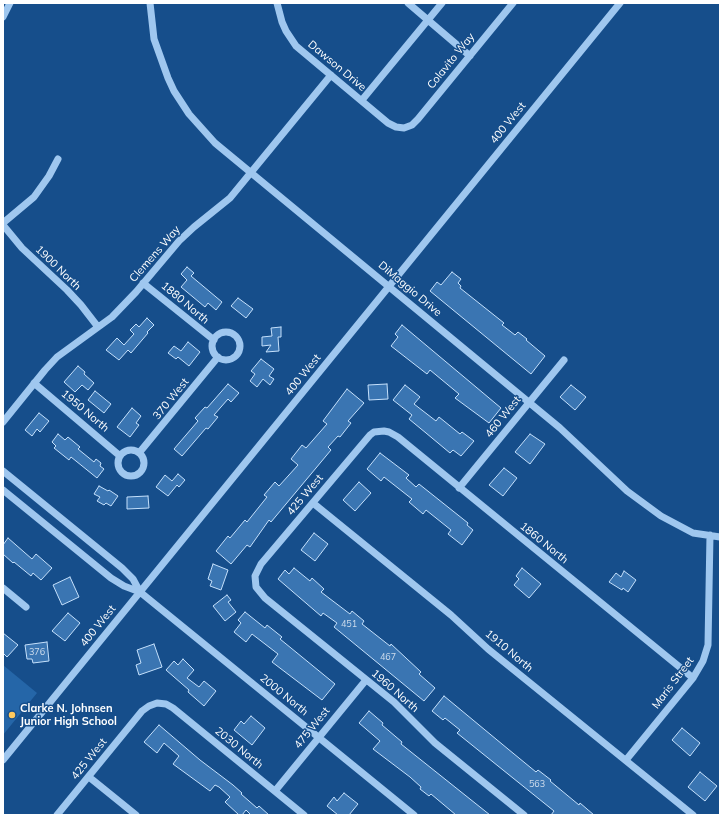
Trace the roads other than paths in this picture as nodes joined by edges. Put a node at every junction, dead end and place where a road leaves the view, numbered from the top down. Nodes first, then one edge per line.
1 (10, 3) edge
2 (150, 3) edge
3 (277, 3) edge
4 (408, 3) edge
5 (442, 3) edge
6 (513, 3) edge
7 (620, 3) edge
8 (3, 17) edge
9 (428, 20) junction
10 (470, 56) junction
11 (331, 76) junction
12 (362, 100) junction
13 (404, 128) joint
14 (58, 159) dead end
15 (251, 173) junction
16 (3, 224) edge
17 (144, 283) junction
18 (389, 286) junction
19 (98, 327) junction
20 (214, 340) junction
21 (218, 357) junction
22 (564, 360) dead end
23 (34, 383) junction
24 (529, 403) junction
25 (3, 422) edge
26 (380, 431) joint
27 (139, 453) junction
28 (120, 456) junction
29 (3, 471) edge
30 (459, 488) junction
31 (3, 490) edge
32 (313, 502) junction
33 (710, 536) junction
34 (720, 537) edge
35 (255, 580) joint
36 (3, 588) edge
37 (140, 592) junction
38 (26, 607) dead end
39 (693, 678) junction
40 (366, 680) junction
41 (157, 703) joint
42 (319, 737) junction
43 (3, 760) edge
44 (626, 760) junction
45 (89, 777) junction
46 (274, 791) junction
47 (58, 815) edge
48 (136, 815) edge
49 (304, 815) edge
50 (414, 815) edge
51 (524, 815) edge
52 (693, 815) edge

1 - 8 street
2 - 15 street, DiMaggio Drive
3 - 11 street, Dawson Drive
4 - 9 street
5 - 9 street
6 - 10 street, Colavito Way
7 - 18 street, 400 West
9 - 10 street
9 - 12 street
10 - 13 street, Colavito Way
11 - 12 street, Dawson Drive
11 - 15 street, Clemens Way
12 - 13 street, Dawson Drive
14 - 16 street
15 - 17 street, Clemens Way
15 - 18 street, DiMaggio Drive
16 - 19 street, 1900 North
17 - 19 street, Clemens Way
17 - 20 street, 1880 North
18 - 24 street, DiMaggio Drive
18 - 37 street, 400 West
19 - 23 street, Clemens Way
20 - 21 street
20 - 21 street
21 - 27 street, 370 West
22 - 24 street, 460 West
23 - 25 street, Clemens Way
23 - 28 street, 1950 North
24 - 30 street, 460 West
24 - 33 street, DiMaggio Drive
26 - 30 street, 1860 North
26 - 32 street, 425 West
27 - 28 street
27 - 28 street
29 - 37 street, 2000 North
30 - 39 street, 1860 North
31 - 37 street, 2000 North
32 - 35 street, 425 West
32 - 44 street, 1910 North
33 - 34 street, DiMaggio Drive
33 - 39 street, Maris Street
35 - 40 street, 1960 North
36 - 38 street
37 - 42 street, 2000 North
37 - 43 street, 400 West
39 - 44 street, Maris Street
40 - 42 street, 475 West
40 - 51 street, 1960 North
41 - 45 street, 425 West
41 - 46 street, 2030 North
42 - 46 street, 475 West
42 - 50 street, 2000 North
44 - 52 street, 1910 North
45 - 47 street, 425 West
45 - 48 street
46 - 49 street, 2030 North

